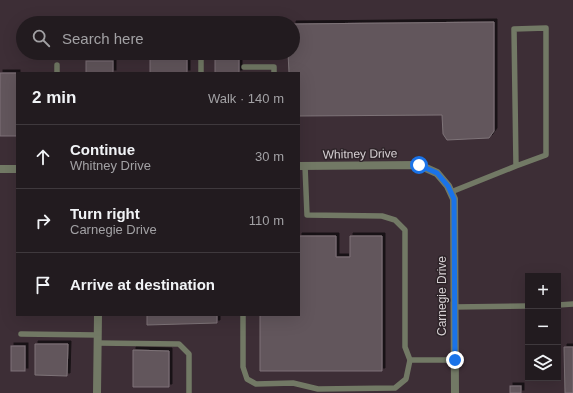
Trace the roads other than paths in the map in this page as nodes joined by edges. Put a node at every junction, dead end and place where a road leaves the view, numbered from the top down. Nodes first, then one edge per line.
1 (201, 60) edge
2 (57, 64) dead end
3 (244, 67) dead end
4 (57, 72) edge
5 (201, 72) edge
6 (274, 72) edge
7 (302, 166) edge
8 (516, 166) junction
9 (0, 169) edge
10 (16, 169) edge
11 (452, 196) junction
12 (561, 304) edge
13 (573, 304) edge
14 (525, 306) edge
15 (454, 308) junction
16 (98, 316) edge
17 (243, 316) edge
18 (21, 334) dead end
19 (97, 339) junction
20 (410, 360) junction
21 (455, 360) junction
22 (97, 393) edge
23 (188, 393) edge
24 (455, 393) edge

1 - 5 lane
2 - 4 lane
3 - 6 lane
7 - 11 street, Whitney Drive
7 - 20 lane
8 - 8 lane
8 - 11 lane
9 - 10 street
11 - 15 street, Carnegie Drive
12 - 13 lane
14 - 15 lane
15 - 21 street, Carnegie Drive
16 - 19 street
17 - 20 lane
18 - 19 lane
19 - 22 street
19 - 23 lane
20 - 21 lane
21 - 24 street, Carnegie Drive

